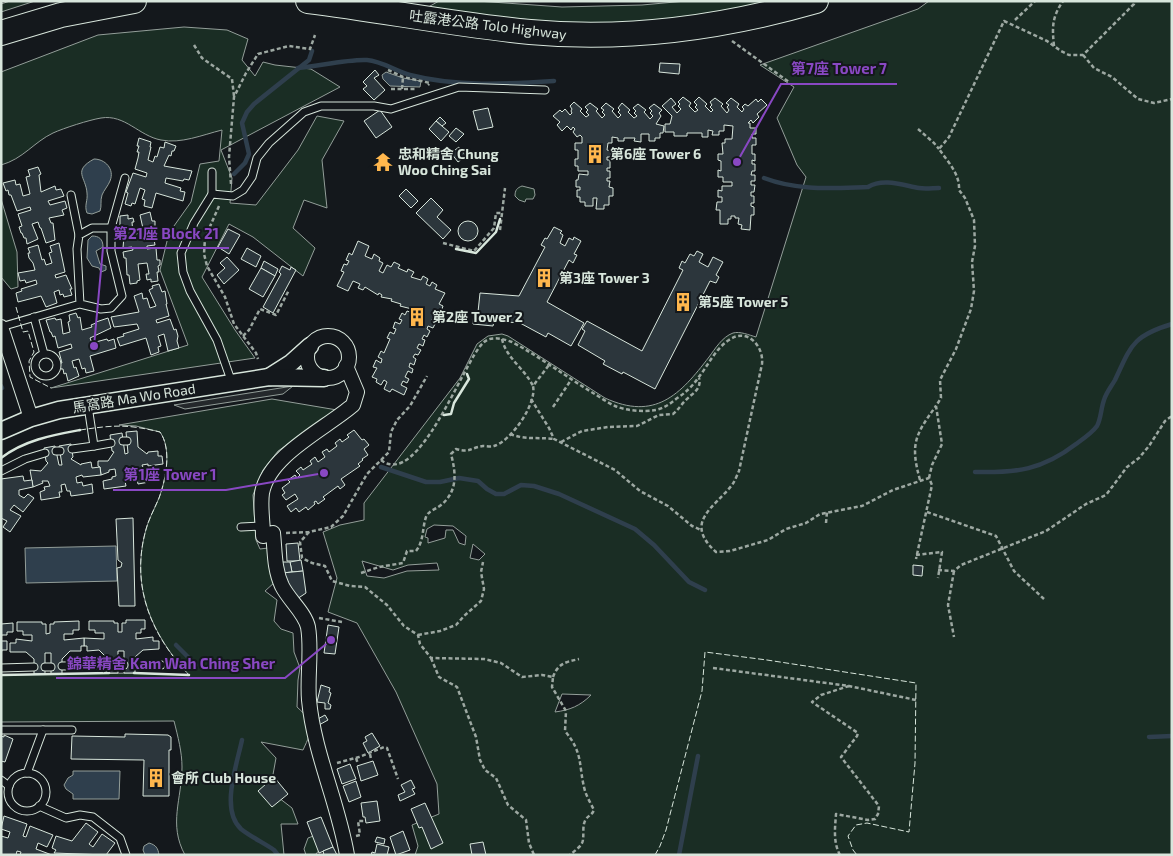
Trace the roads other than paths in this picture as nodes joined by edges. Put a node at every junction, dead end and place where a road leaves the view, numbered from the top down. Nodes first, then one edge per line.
1 (134, 1) edge
2 (308, 1) edge
3 (816, 1) edge
4 (1, 33) edge
5 (545, 90) dead end
6 (212, 172) dead end
7 (125, 178) dead end
8 (212, 194) junction
9 (71, 195) dead end
10 (111, 228) junction
11 (79, 235) junction
12 (80, 304) junction
13 (34, 317) junction
14 (1, 327) edge
15 (310, 346) junction
16 (44, 354) dead end
17 (346, 366) junction
18 (269, 378) junction
19 (324, 378) junction
20 (232, 383) junction
21 (88, 406) junction
22 (30, 418) junction
23 (1, 431) edge
24 (111, 443) dead end
25 (94, 446) junction
26 (72, 449) dead end
27 (45, 453) dead end
28 (1, 471) edge
29 (241, 527) dead end
30 (268, 530) junction
31 (135, 665) dead end
32 (161, 665) dead end
33 (62, 666) dead end
34 (107, 666) dead end
35 (34, 667) dead end
36 (1, 668) edge
37 (1, 730) edge
38 (43, 730) junction
39 (72, 730) dead end
40 (27, 773) junction
41 (1, 780) edge
42 (9, 786) junction
43 (39, 806) junction
44 (126, 855) edge
45 (347, 855) edge

1 - 4 highway
2 - 3 highway, 吐露港公路 Tolo Highway
5 - 8 lane
6 - 8 lane
7 - 10 lane
8 - 20 lane
9 - 11 lane
10 - 11 lane
10 - 12 lane
11 - 12 lane
12 - 13 lane
13 - 14 lane
13 - 16 lane
14 - 22 street
15 - 17 street, 馬窩路 Ma Wo Road
15 - 18 street, 馬窩路 Ma Wo Road
15 - 19 street
17 - 19 street, 馬窩路 Ma Wo Road
17 - 30 street, 馬窩路 Ma Wo Road
18 - 19 street, 馬窩路 Ma Wo Road
18 - 20 street, 馬窩路 Ma Wo Road
20 - 21 street, 馬窩路 Ma Wo Road
21 - 22 street, 馬窩路 Ma Wo Road
21 - 25 lane
22 - 23 street, 馬窩路 Ma Wo Road
24 - 25 lane
25 - 26 lane
27 - 28 lane
29 - 30 lane
30 - 45 street, 馬窩路 Ma Wo Road
31 - 32 lane
33 - 34 lane
35 - 36 lane
37 - 38 lane
38 - 39 lane
38 - 40 lane
40 - 42 lane
40 - 43 lane
41 - 42 lane
42 - 43 lane
43 - 44 lane

